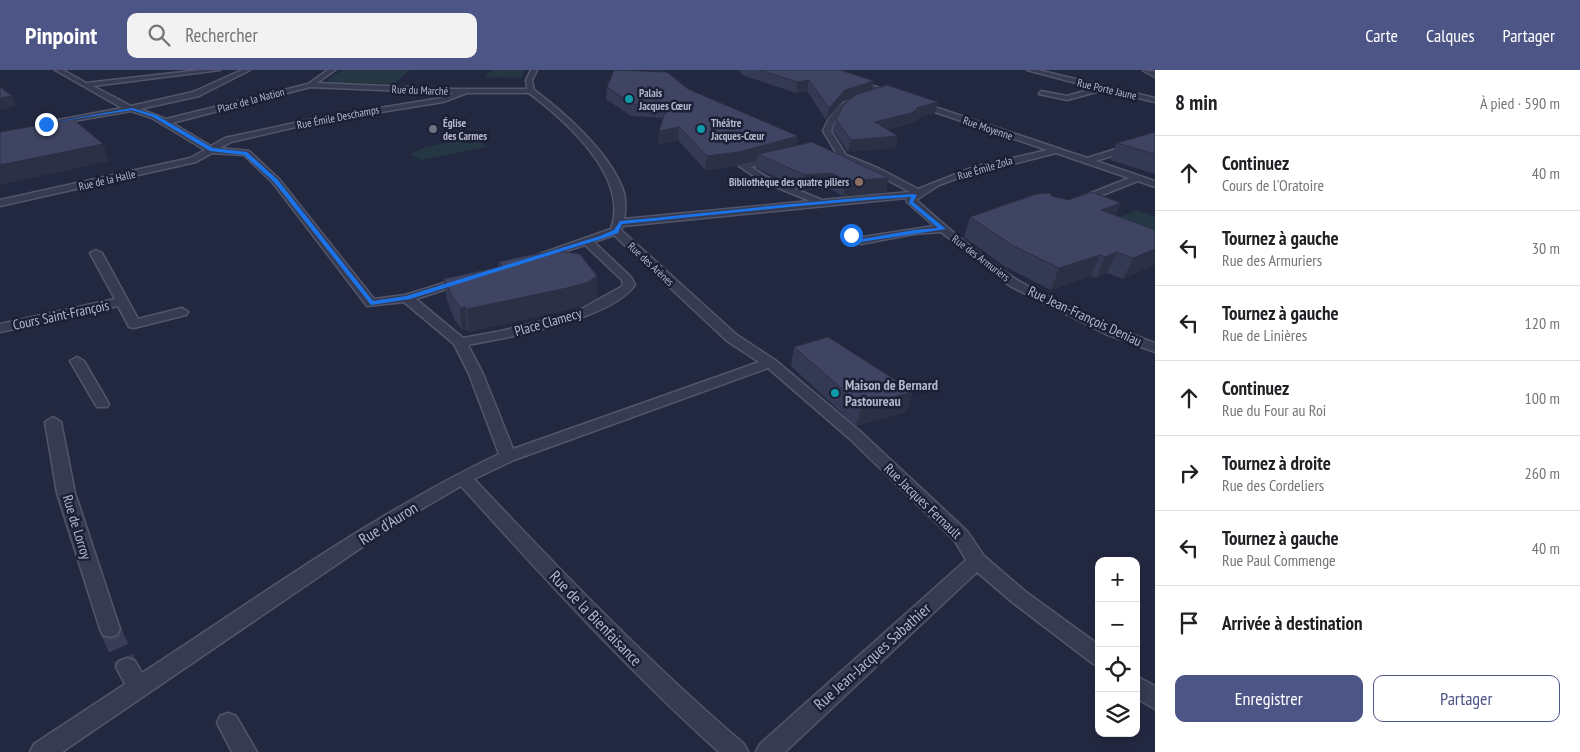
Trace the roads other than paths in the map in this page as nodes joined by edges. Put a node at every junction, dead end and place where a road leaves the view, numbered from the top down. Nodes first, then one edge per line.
1 (58, 70) edge
2 (217, 70) edge
3 (247, 70) edge
4 (534, 70) edge
5 (821, 70) edge
6 (1030, 70) edge
7 (1146, 70) edge
8 (206, 71) junction
9 (326, 71) edge
10 (1155, 75) edge
11 (313, 83) junction
12 (85, 85) junction
13 (1102, 88) junction
14 (206, 89) junction
15 (466, 91) junction
16 (531, 91) junction
17 (887, 92) junction
18 (1040, 93) dead end
19 (903, 98) edge
20 (1155, 100) edge
21 (912, 101) edge
22 (132, 109) junction
23 (165, 122) junction
24 (46, 125) edge
25 (1155, 139) edge
26 (212, 150) junction
27 (1054, 151) junction
28 (788, 156) edge
29 (1087, 161) junction
30 (1138, 178) junction
31 (1155, 184) edge
32 (916, 194) junction
33 (818, 202) junction
34 (0, 203) edge
35 (1066, 206) edge
36 (618, 227) junction
37 (943, 229) junction
38 (851, 235) dead end
39 (587, 241) junction
40 (96, 253) dead end
41 (521, 262) edge
42 (474, 277) edge
43 (1014, 283) joint
44 (407, 298) junction
45 (122, 301) junction
46 (182, 312) dead end
47 (0, 328) edge
48 (460, 342) junction
49 (1155, 348) edge
50 (78, 361) dead end
51 (770, 363) junction
52 (102, 404) dead end
53 (53, 422) dead end
54 (508, 456) junction
55 (464, 478) junction
56 (977, 561) junction
57 (110, 629) tunnel mouth
58 (1095, 654) edge
59 (126, 667) tunnel mouth
60 (138, 687) junction
61 (1140, 689) edge
62 (1155, 699) edge
63 (228, 723) dead end
64 (42, 752) edge
65 (245, 752) edge
66 (736, 752) edge
67 (768, 752) edge

1 - 12 street
2 - 8 street
3 - 14 street, Place de la Nation
4 - 16 street
5 - 17 street
6 - 13 street, Rue Porte Jaune
7 - 10 street
8 - 12 street
8 - 14 street, Place de la Nation
9 - 11 street, Place de la Nation
11 - 15 street, Rue du Marché
11 - 23 street, Place de la Nation
12 - 22 street
13 - 18 street
13 - 20 street, Rue Porte Jaune
14 - 22 street, Place de la Nation
15 - 16 street, Rue du Marché
15 - 26 street, Rue Émile Deschamps
16 - 36 street
17 - 19 street
17 - 32 street
21 - 27 street, Rue Moyenne
22 - 23 street
22 - 24 street, Place de la Nation
23 - 26 street
25 - 29 street
26 - 34 street, Rue de la Halle
26 - 44 street
27 - 29 street, Rue Moyenne
27 - 32 street, Rue Émile Zola
28 - 33 street
29 - 30 street, Rue Moyenne
30 - 31 street, Rue Moyenne
30 - 35 street
32 - 33 street, Rue Émile Zola
32 - 37 street, Rue des Armuriers
33 - 36 street, Rue Émile Zola
36 - 39 street, Rue Émile Zola
36 - 51 street, Rue des Arènes
37 - 38 street
37 - 43 street, Rue des Armuriers
39 - 41 street, Rue Émile Zola
39 - 48 street, Place Clamecy
40 - 45 street, Cours Saint-François
42 - 44 street
43 - 49 street, Rue Jean-François Deniau
44 - 48 street
45 - 46 street, Cours Saint-François
45 - 47 street, Cours Saint-François
48 - 54 street
50 - 52 street
51 - 54 street, Rue d'Auron
51 - 56 street, Rue Jacques Fernault
53 - 57 street, Rue de Lorroy
54 - 55 street, Rue d'Auron
55 - 60 street, Rue d'Auron
55 - 66 street, Rue de la Bienfaisance
56 - 58 street, Rue Jacques Fernault
56 - 67 street, Rue Jean-Jacques Sabathier
59 - 60 street
60 - 64 street, Rue d'Auron
61 - 62 street
63 - 65 street

